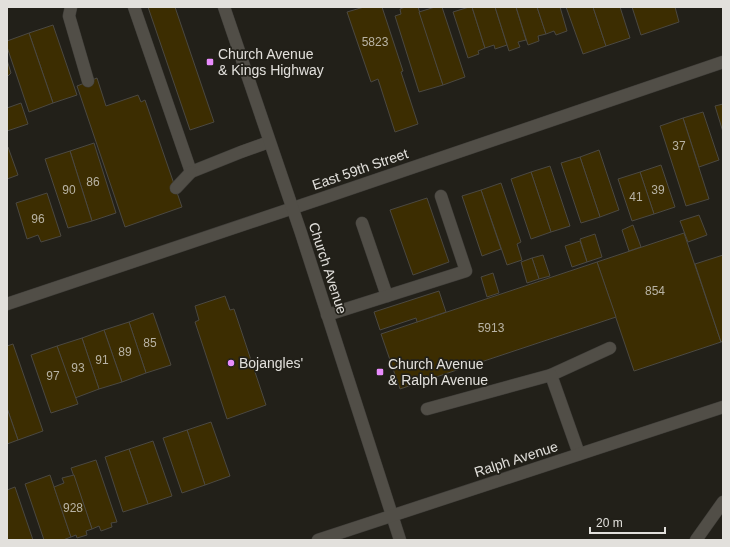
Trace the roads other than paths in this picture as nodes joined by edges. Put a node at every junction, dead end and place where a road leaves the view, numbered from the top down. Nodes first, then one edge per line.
1 (71, 7) edge
2 (134, 7) edge
3 (224, 7) edge
4 (723, 62) edge
5 (88, 81) dead end
6 (269, 142) junction
7 (191, 172) junction
8 (176, 188) dead end
9 (441, 196) dead end
10 (292, 208) junction
11 (362, 223) dead end
12 (387, 296) junction
13 (7, 304) edge
14 (327, 315) junction
15 (610, 348) dead end
16 (551, 375) junction
17 (723, 407) edge
18 (427, 409) dead end
19 (579, 454) junction
20 (723, 502) edge
21 (392, 516) junction
22 (318, 540) edge
23 (400, 540) edge
24 (696, 540) edge

1 - 5 main road
2 - 7 main road
3 - 6 main road, Church Avenue
4 - 10 main road, East 59th Street
6 - 7 main road
6 - 10 main road, Church Avenue
7 - 8 main road
9 - 12 main road
10 - 13 main road, East 59th Street
10 - 14 main road, Church Avenue
11 - 12 main road
12 - 14 main road
14 - 21 main road, Church Avenue
15 - 16 main road
16 - 18 main road
16 - 19 main road
17 - 19 main road, Ralph Avenue
19 - 21 main road, Ralph Avenue
20 - 24 main road
21 - 22 main road, Ralph Avenue
21 - 23 main road, Church Avenue

